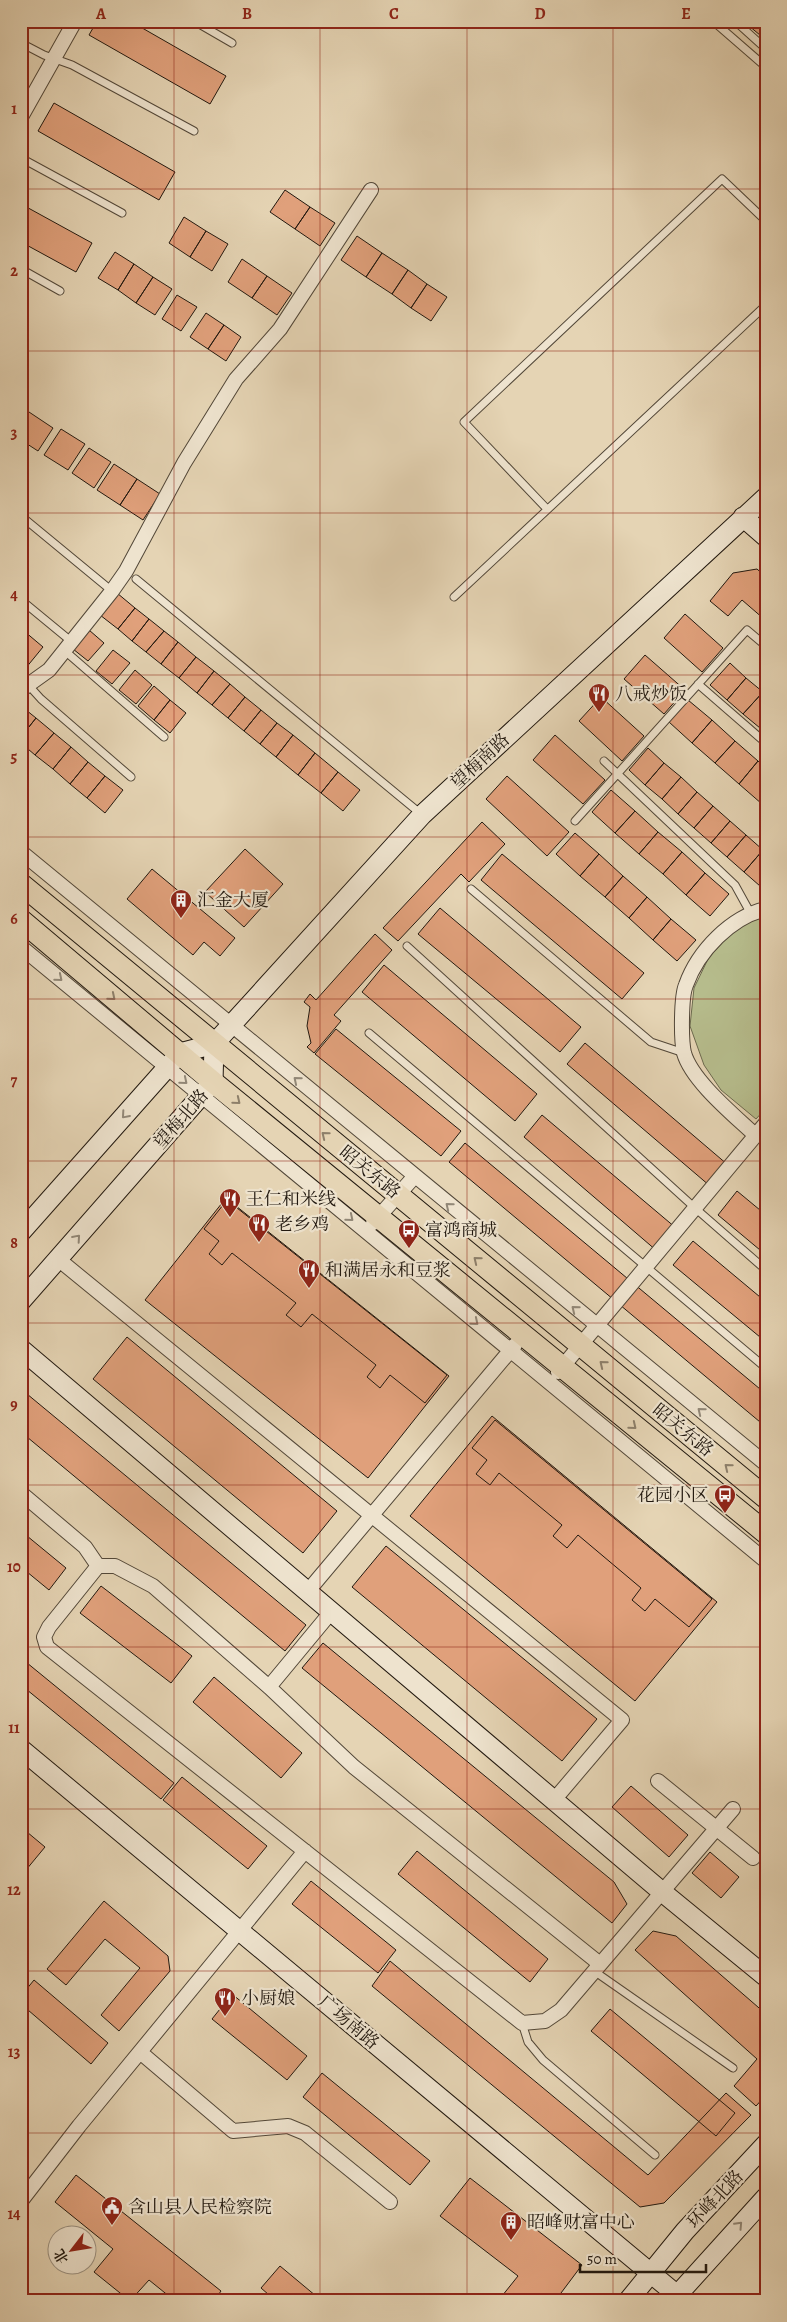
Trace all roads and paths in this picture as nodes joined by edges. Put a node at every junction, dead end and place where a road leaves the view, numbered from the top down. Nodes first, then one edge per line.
1 (75, 21) edge
2 (194, 21) edge
3 (713, 21) edge
4 (735, 21) edge
5 (21, 43) edge
6 (232, 43) dead end
7 (766, 49) edge
8 (54, 58) junction
9 (766, 68) edge
10 (21, 117) edge
11 (194, 131) dead end
12 (21, 158) edge
13 (371, 190) dead end
14 (122, 213) dead end
15 (766, 222) edge
16 (21, 269) edge
17 (60, 291) dead end
18 (766, 305) edge
19 (766, 497) edge
20 (548, 509) junction
21 (21, 516) edge
22 (743, 516) junction
23 (766, 537) edge
24 (131, 575) junction
25 (112, 591) junction
26 (454, 596) dead end
27 (21, 600) edge
28 (68, 646) junction
29 (766, 646) edge
30 (24, 684) edge
31 (698, 684) junction
32 (164, 737) dead end
33 (766, 743) edge
34 (604, 761) dead end
35 (131, 777) dead end
36 (422, 815) junction
37 (575, 821) dead end
38 (21, 852) edge
39 (21, 884) edge
40 (471, 889) dead end
41 (766, 909) edge
42 (751, 914) junction
43 (21, 920) edge
44 (407, 946) dead end
45 (21, 947) edge
46 (231, 1026) junction
47 (369, 1033) dead end
48 (214, 1044) junction
49 (684, 1053) junction
50 (173, 1060) junction
51 (208, 1089) junction
52 (766, 1123) edge
53 (755, 1136) junction
54 (414, 1177) junction
55 (398, 1195) junction
56 (695, 1208) junction
57 (372, 1224) junction
58 (21, 1232) edge
59 (58, 1260) junction
60 (646, 1267) junction
61 (766, 1270) edge
62 (21, 1301) edge
63 (597, 1326) junction
64 (517, 1343) junction
65 (581, 1345) junction
66 (21, 1349) edge
67 (766, 1368) edge
68 (556, 1375) junction
69 (766, 1464) edge
70 (21, 1493) edge
71 (766, 1498) edge
72 (371, 1516) junction
73 (766, 1533) edge
74 (766, 1542) edge
75 (761, 1557) edge
76 (98, 1566) junction
77 (308, 1591) junction
78 (332, 1611) junction
79 (270, 1687) junction
80 (21, 1749) edge
81 (658, 1781) dead end
82 (554, 1800) junction
83 (732, 1810) dead end
84 (716, 1828) junction
85 (305, 1851) junction
86 (753, 1858) dead end
87 (661, 1891) junction
88 (240, 1931) junction
89 (597, 1967) junction
90 (766, 1977) edge
91 (522, 2023) junction
92 (140, 2052) junction
93 (733, 2068) dead end
94 (766, 2144) edge
95 (655, 2155) dead end
96 (766, 2197) edge
97 (21, 2201) edge
98 (390, 2202) dead end
99 (650, 2273) junction
100 (674, 2298) edge
101 (628, 2301) edge

1 - 8 street
2 - 6 lane
3 - 9 lane
4 - 7 lane
5 - 8 lane
8 - 10 street
8 - 11 lane
12 - 14 lane
13 - 24 street
15 - 20 lane
16 - 17 lane
18 - 20 lane
19 - 22 street, 望梅南路
20 - 26 lane
21 - 25 lane
22 - 23 street
22 - 36 street, 望梅南路
24 - 25 street
24 - 36 lane
25 - 28 street
27 - 28 lane
28 - 30 street
28 - 32 lane
29 - 31 lane
30 - 35 lane
31 - 33 lane
31 - 37 lane
34 - 42 lane
36 - 46 street, 望梅南路
38 - 46 street
39 - 48 main road, 昭关东路
40 - 49 lane
41 - 42 street
42 - 49 street
43 -> 50 main road, 昭关东路
44 - 56 lane
45 -> 50 street
46 - 48 street, 望梅南路
54 -> 46 street
47 - 60 lane
48 - 50 street
48 - 51 street, 望梅北路
55 -> 48 main road, 昭关东路
49 - 53 street
50 -> 51 main road, 昭关东路
50 -> 58 street
51 -> 57 main road, 昭关东路
59 -> 51 street, 望梅北路
52 - 53 street
53 - 56 street
54 - 55 street
63 -> 54 street
55 - 57 street
65 -> 55 main road, 昭关东路
56 - 60 street
56 - 61 lane
57 -> 64 main road, 昭关东路
59 - 62 street, 望梅北路
59 - 72 street
60 - 63 street
60 - 67 lane
63 - 65 street
69 -> 63 street
64 - 68 main road, 昭关东路
64 - 72 street
65 - 68 street
71 -> 65 main road, 昭关东路
66 - 77 street
68 -> 73 main road, 昭关东路
68 - 75 street
70 - 76 street
72 - 77 street
72 - 82 street
74 - 75 street
76 - 79 street
76 - 85 street
77 - 78 street
78 - 79 street
78 - 82 street
79 - 89 street
80 - 88 street, 广场南路
81 - 84 street
82 - 87 street
83 - 84 street
84 - 86 street
84 - 87 street
85 - 88 street
85 - 91 street
87 - 89 street
87 - 90 street
88 - 92 street
88 - 99 street, 广场南路
89 - 91 street
89 - 93 lane
91 - 95 lane
92 - 97 street
92 - 98 street
94 - 99 street, 环峰北路
100 -> 96 street, 环峰北路
99 - 100 street, 广场南路
99 - 101 street, 环峰北路

